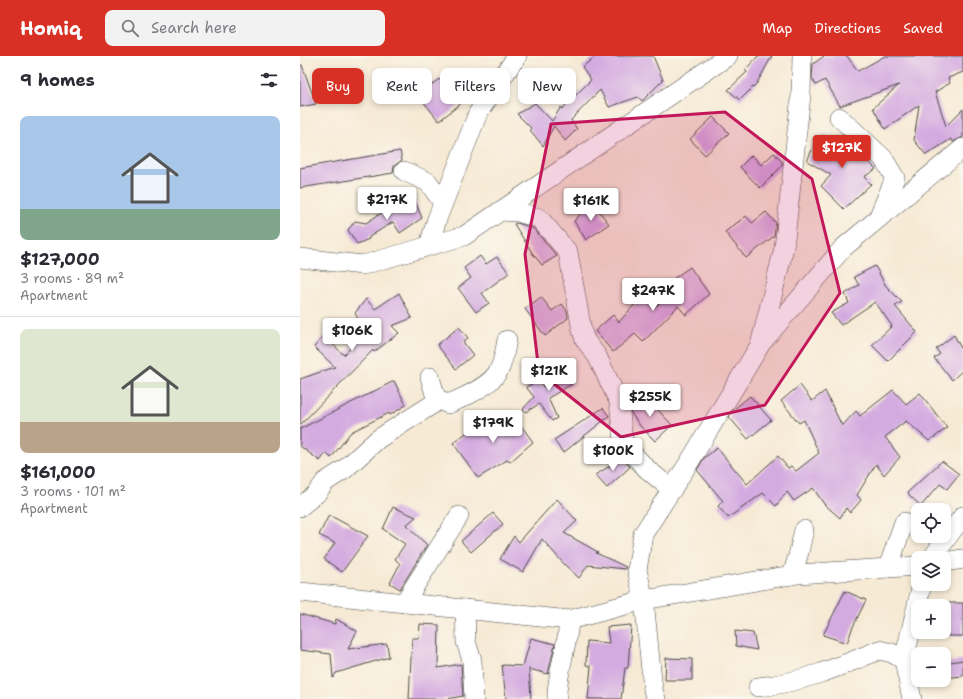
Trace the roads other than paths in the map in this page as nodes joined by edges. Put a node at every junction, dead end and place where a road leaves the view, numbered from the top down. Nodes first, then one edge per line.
1 (517, 56) edge
2 (728, 56) edge
3 (802, 56) edge
4 (839, 117) dead end
5 (963, 148) edge
6 (404, 171) dead end
7 (443, 203) junction
8 (500, 211) junction
9 (876, 221) junction
10 (429, 245) junction
11 (300, 258) edge
12 (507, 340) dead end
13 (760, 345) junction
14 (430, 377) dead end
15 (436, 398) junction
16 (672, 490) junction
17 (300, 507) edge
18 (459, 516) dead end
19 (963, 516) edge
20 (904, 522) dead end
21 (804, 530) dead end
22 (937, 551) edge
23 (963, 559) edge
24 (951, 561) edge
25 (911, 566) edge
26 (888, 568) junction
27 (792, 575) junction
28 (920, 591) edge
29 (300, 592) edge
30 (644, 600) junction
31 (404, 603) junction
32 (465, 609) junction
33 (569, 620) junction
34 (904, 660) junction
35 (758, 687) dead end
36 (474, 699) edge
37 (557, 699) edge
38 (656, 699) edge
39 (912, 699) edge

1 - 7 street
2 - 8 street
3 - 13 street
4 - 9 street
5 - 9 street
6 - 7 street
7 - 10 street
8 - 10 street
8 - 16 street
9 - 13 street
10 - 11 street
12 - 15 street
13 - 16 street
14 - 15 street
15 - 17 street
16 - 30 street
18 - 31 street
19 - 22 street
20 - 26 street
21 - 27 street
23 - 24 street
25 - 26 street
26 - 27 street
27 - 30 street
28 - 34 street
29 - 31 street
30 - 33 street
30 - 38 street
31 - 32 street
32 - 33 street
32 - 36 street
33 - 37 street
34 - 35 street
34 - 39 street

